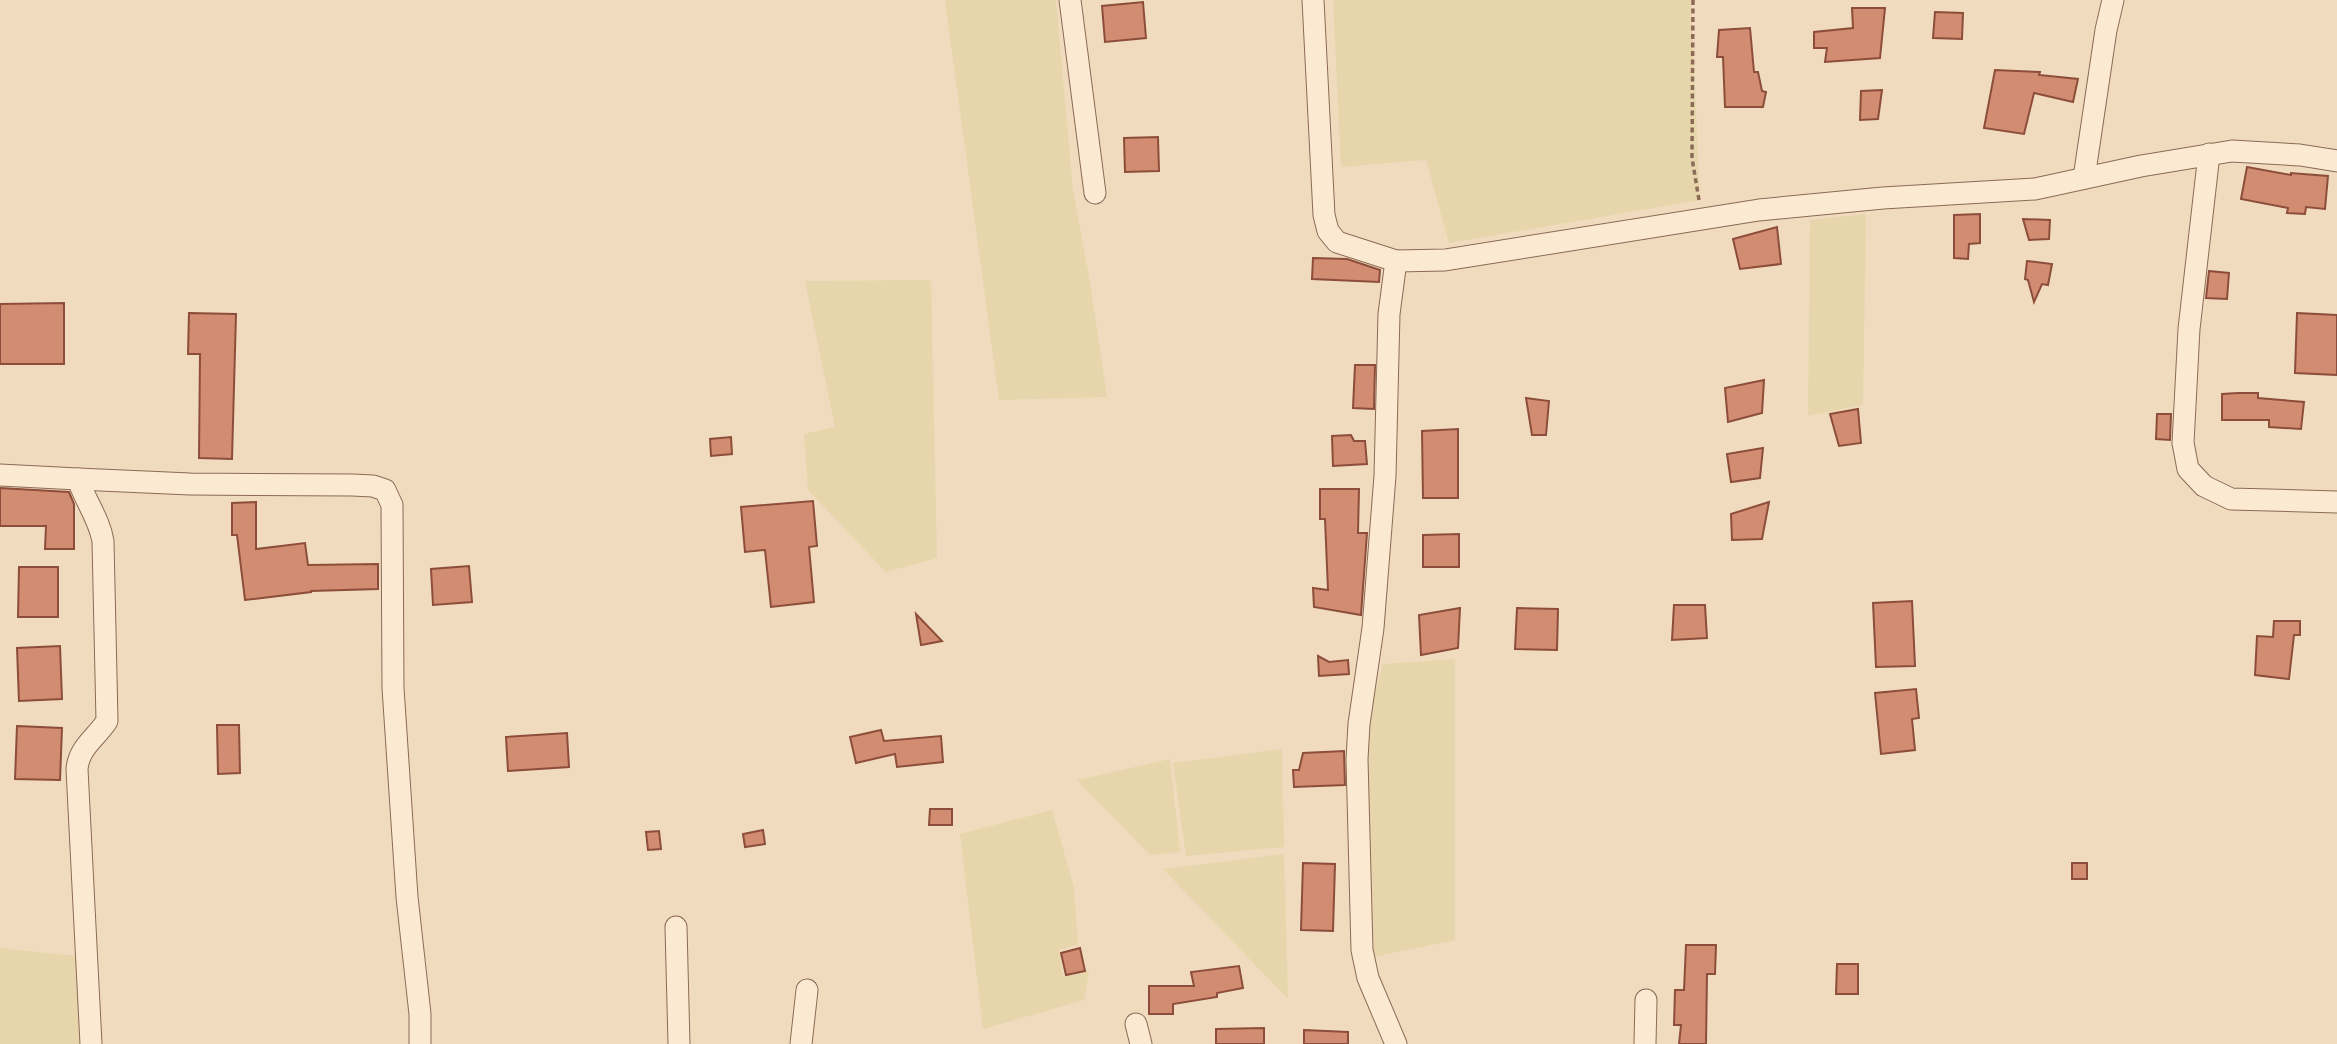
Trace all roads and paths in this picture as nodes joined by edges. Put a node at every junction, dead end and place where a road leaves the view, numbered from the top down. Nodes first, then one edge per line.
1 (1070, 0) edge
2 (1313, 0) edge
3 (1693, 0) edge
4 (2113, 0) edge
5 (2209, 154) junction
6 (2337, 161) edge
7 (2084, 178) junction
8 (1095, 193) dead end
9 (1702, 219) junction
10 (1396, 261) junction
11 (0, 475) edge
12 (78, 479) junction
13 (2337, 502) edge
14 (676, 926) dead end
15 (807, 990) dead end
16 (1646, 1000) dead end
17 (91, 1044) edge
18 (420, 1044) edge
19 (679, 1044) edge
20 (801, 1044) edge
21 (1396, 1044) edge
22 (1645, 1044) edge

1 - 8 street
2 - 10 street
3 - 9 path
4 - 7 street
5 - 6 street
5 - 7 street
5 - 13 street
7 - 9 street
9 - 10 street
10 - 21 street
11 - 12 street
12 - 17 street
12 - 18 street
14 - 19 street
15 - 20 street
16 - 22 street

